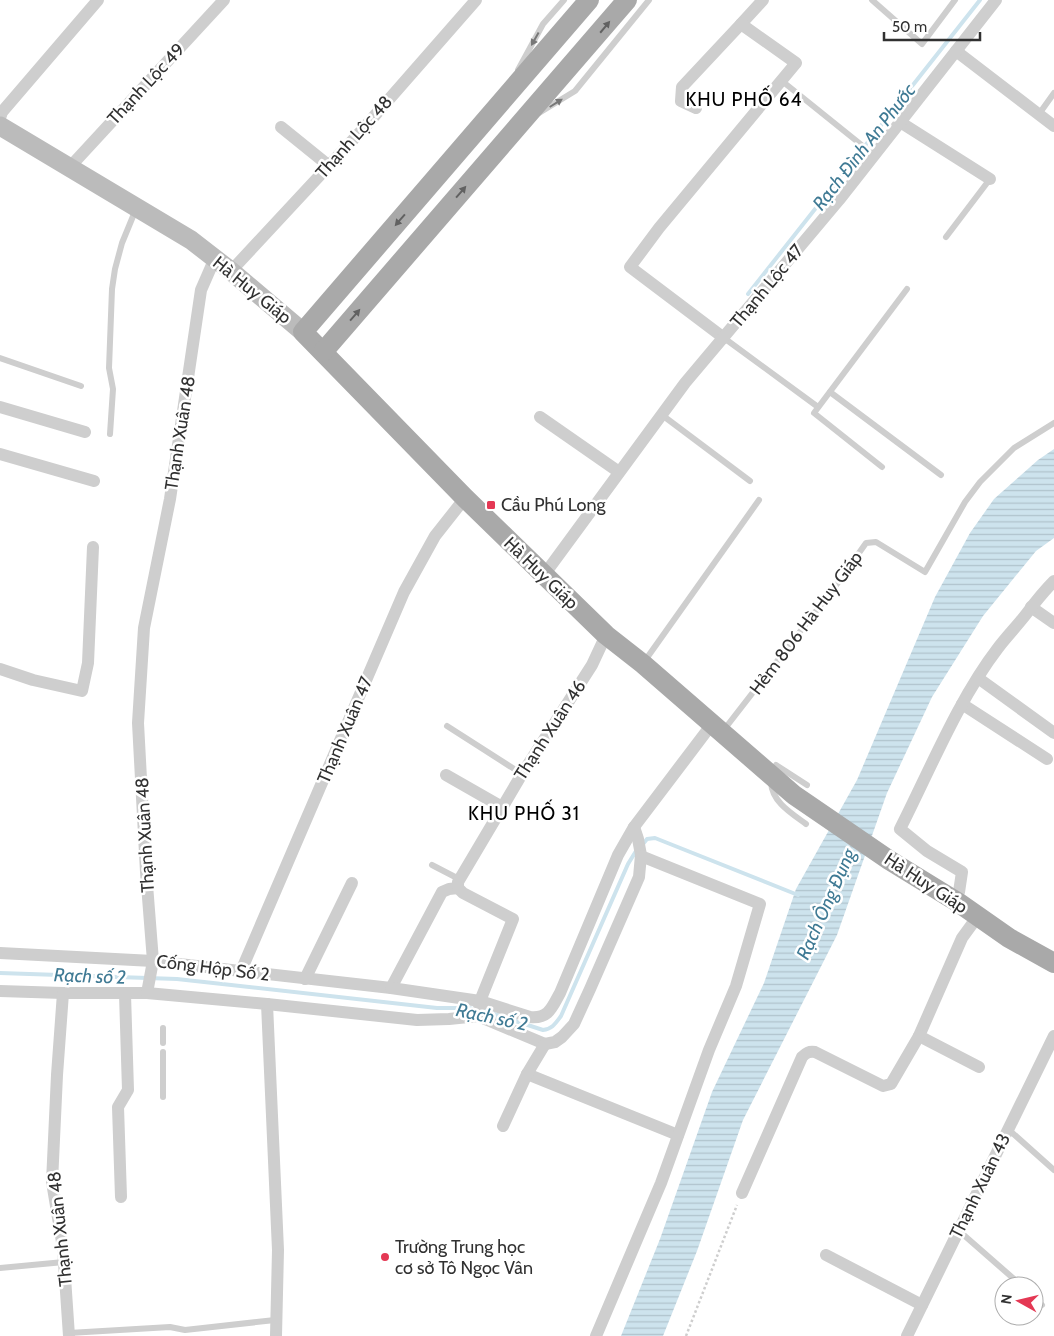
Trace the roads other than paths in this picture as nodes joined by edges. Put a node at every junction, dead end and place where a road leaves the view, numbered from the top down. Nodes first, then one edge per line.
1 (98, 0) edge
2 (476, 0) edge
3 (564, 0) edge
4 (589, 0) edge
5 (627, 0) edge
6 (649, 0) edge
7 (762, 0) edge
8 (872, 0) edge
9 (955, 0) edge
10 (996, 0) edge
11 (221, 1) edge
12 (741, 24) junction
13 (956, 51) junction
14 (782, 81) junction
15 (1054, 93) edge
16 (696, 108) dead end
17 (494, 111) junction
18 (1039, 114) junction
19 (0, 118) edge
20 (900, 122) junction
21 (0, 126) edge
22 (1054, 126) edge
23 (281, 127) dead end
24 (515, 128) junction
25 (874, 155) junction
26 (328, 165) junction
27 (69, 168) junction
28 (990, 179) joint
29 (137, 208) junction
30 (946, 237) dead end
31 (215, 258) junction
32 (231, 271) junction
33 (907, 290) dead end
34 (303, 332) junction
35 (724, 338) junction
36 (323, 352) junction
37 (0, 358) edge
38 (81, 386) dead end
39 (830, 392) junction
40 (0, 407) edge
41 (818, 407) junction
42 (662, 415) junction
43 (540, 417) dead end
44 (1054, 423) edge
45 (85, 432) dead end
46 (110, 434) dead end
47 (0, 454) edge
48 (882, 467) dead end
49 (619, 472) junction
50 (940, 475) dead end
51 (94, 481) dead end
52 (750, 481) dead end
53 (465, 498) junction
54 (759, 500) dead end
55 (93, 547) dead end
56 (544, 576) junction
57 (1054, 581) edge
58 (1031, 607) junction
59 (1054, 623) edge
60 (606, 635) junction
61 (643, 664) junction
62 (0, 669) edge
63 (978, 678) junction
64 (962, 704) junction
65 (447, 726) dead end
66 (718, 728) junction
67 (1054, 733) edge
68 (1047, 759) dead end
69 (522, 774) junction
70 (771, 774) junction
71 (446, 775) dead end
72 (502, 808) junction
73 (806, 824) dead end
74 (636, 833) junction
75 (641, 856) junction
76 (432, 865) dead end
77 (352, 883) dead end
78 (458, 883) junction
79 (951, 898) junction
80 (978, 916) junction
81 (0, 953) edge
82 (154, 961) junction
83 (1054, 963) edge
84 (241, 972) junction
85 (305, 978) junction
86 (391, 988) junction
87 (0, 991) edge
88 (63, 993) junction
89 (147, 993) junction
90 (125, 994) junction
91 (480, 1001) junction
92 (267, 1004) junction
93 (478, 1016) junction
94 (163, 1028) dead end
95 (919, 1036) junction
96 (1054, 1036) edge
97 (163, 1043) dead end
98 (545, 1044) junction
99 (163, 1052) dead end
100 (979, 1067) dead end
101 (527, 1074) junction
102 (164, 1097) dead end
103 (503, 1126) dead end
104 (1008, 1129) junction
105 (678, 1135) junction
106 (1054, 1170) edge
107 (742, 1193) road end
108 (121, 1197) dead end
109 (958, 1230) junction
110 (826, 1255) dead end
111 (64, 1262) junction
112 (0, 1268) edge
113 (1011, 1276) edge
114 (922, 1305) junction
115 (275, 1320) junction
116 (69, 1334) edge
117 (276, 1336) edge
118 (596, 1336) edge
119 (907, 1336) edge

1 - 19 street
2 - 26 street, Thạnh Lộc 48
3 -> 17 lane
4 - 17 main road
24 -> 5 main road
24 -> 6 lane
7 - 12 street
8 - 9 lane
10 - 13 street, Thạnh Lộc 47
11 - 27 street, Thạnh Lộc 49
12 - 14 street
12 - 16 street
13 - 18 street
13 - 20 street, Thạnh Lộc 47
14 - 25 lane
14 - 35 street
15 - 18 lane
17 -> 34 main road
18 - 22 street
20 - 25 street, Thạnh Lộc 47
20 - 28 street
21 - 27 street, Hà Huy Giáp
23 - 26 street
36 -> 24 main road
25 - 35 street, Thạnh Lộc 47
26 - 32 street, Thạnh Lộc 48
27 - 29 street, Hà Huy Giáp
28 - 30 lane
29 - 31 street, Hà Huy Giáp
29 - 46 lane
31 - 32 street, Hà Huy Giáp
31 - 82 street, Thạnh Xuân 48
32 - 34 street, Hà Huy Giáp
33 - 39 lane
34 - 36 main road, Hà Huy Giáp
35 - 41 lane
35 - 42 street, Thạnh Lộc 47
36 - 53 main road, Hà Huy Giáp
37 - 38 lane
39 - 41 lane
39 - 50 lane
40 - 45 street
41 - 48 lane
42 - 49 street, Thạnh Lộc 47
42 - 52 lane
43 - 49 street
44 - 66 lane, Hẻm 806 Hà Huy Giáp
47 - 51 street
49 - 56 street, Thạnh Lộc 47
53 - 56 main road, Hà Huy Giáp
53 - 84 street, Thạnh Xuân 47
54 - 61 lane
55 - 62 street
56 - 60 main road, Hà Huy Giáp
57 - 58 street
58 - 59 street
58 - 63 street
60 - 61 main road, Hà Huy Giáp
60 - 69 street, Thạnh Xuân 46
61 - 66 main road, Hà Huy Giáp
63 - 64 street
63 - 67 street
64 - 68 street
64 - 79 street
65 - 69 lane
66 - 70 main road, Hà Huy Giáp
66 - 74 street
69 - 72 street, Thạnh Xuân 46
70 - 73 lane
70 - 79 main road, Hà Huy Giáp
71 - 72 street
72 - 78 street, Thạnh Xuân 46
74 - 75 street
74 - 91 street, Cống Hộp Số 2
75 - 98 street
75 - 105 street
76 - 78 lane
77 - 85 street
78 - 86 street
78 - 91 street
79 - 80 main road, Hà Huy Giáp
80 - 83 main road, Hà Huy Giáp
80 - 95 street
81 - 82 street, Cống Hộp Số 2
82 - 84 street, Cống Hộp Số 2
82 - 89 street, Thạnh Xuân 48
84 - 85 street, Cống Hộp Số 2
85 - 86 street, Cống Hộp Số 2
86 - 91 street, Cống Hộp Số 2
87 - 88 street
88 - 90 street
88 - 111 street, Thạnh Xuân 48
89 - 90 street
89 - 92 street
90 - 108 street
91 - 93 street
92 - 93 street
92 - 115 street
93 - 98 street
94 - 97 lane
95 - 100 street
95 - 107 street
96 - 104 street, Thạnh Xuân 43
98 - 101 street
99 - 102 lane
101 - 103 street
101 - 105 street
104 - 106 lane
104 - 109 street, Thạnh Xuân 43
105 - 118 street
109 - 113 lane
109 - 114 street, Thạnh Xuân 43
110 - 114 street
111 - 112 lane
111 - 116 street, Thạnh Xuân 48
114 - 119 street, Thạnh Xuân 43
115 - 116 lane
115 - 117 street

